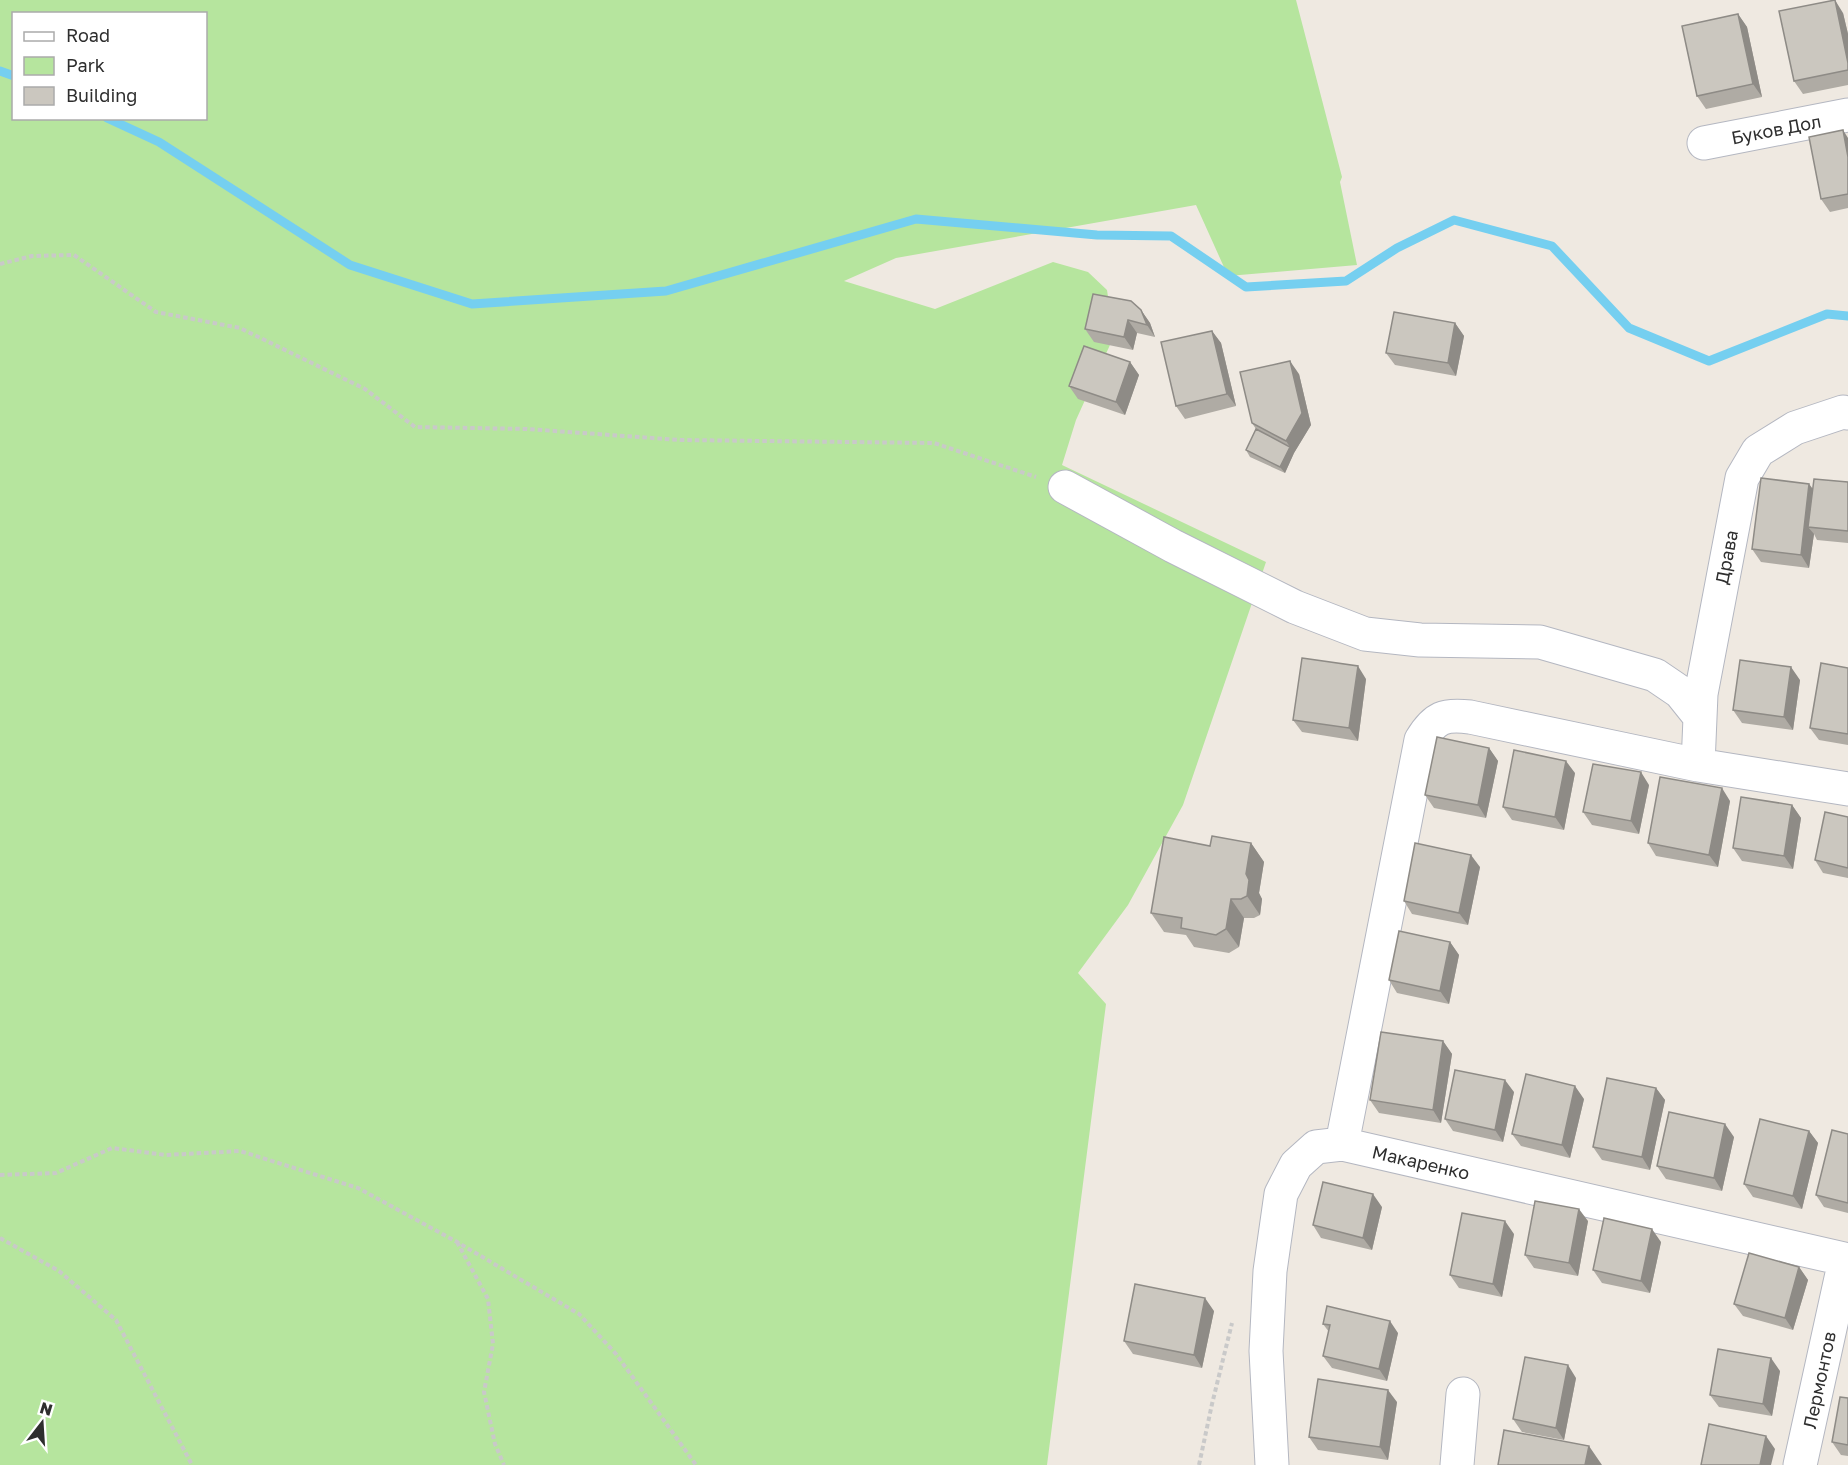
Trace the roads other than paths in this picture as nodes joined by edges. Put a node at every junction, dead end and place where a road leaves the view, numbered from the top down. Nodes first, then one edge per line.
1 (1848, 115) edge
2 (1704, 143) dead end
3 (1848, 413) edge
4 (1065, 487) road end
5 (1700, 717) junction
6 (1698, 765) junction
7 (1848, 789) edge
8 (1342, 1144) junction
9 (1847, 1260) edge
10 (1463, 1394) dead end
11 (1272, 1465) edge
12 (1457, 1465) edge
13 (1800, 1465) edge

1 - 2 street, Буков Дол
3 - 5 street, Драва
4 - 5 street
5 - 6 street, Драва
6 - 7 street
6 - 8 street
8 - 9 street, Макаренко
8 - 11 street, Макаренко
9 - 13 street, Лермонтов
10 - 12 street

